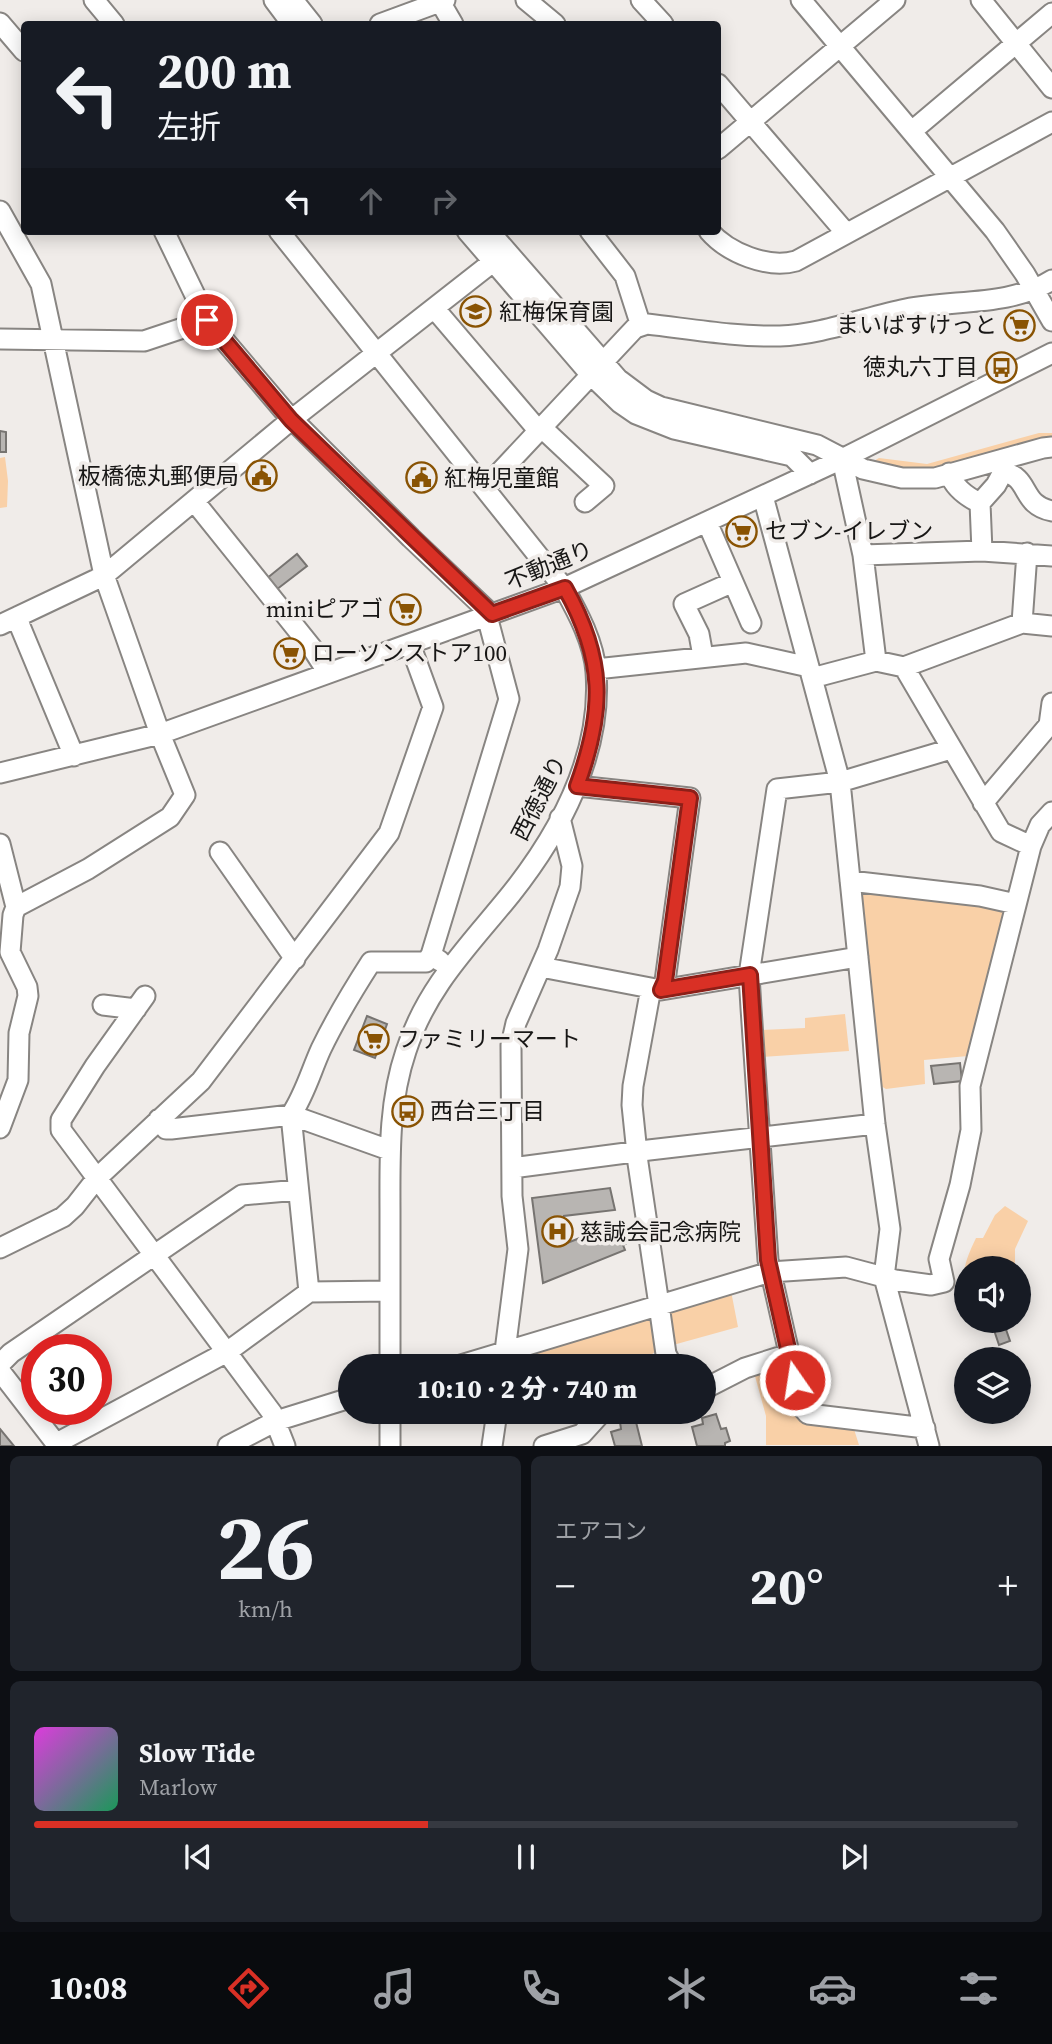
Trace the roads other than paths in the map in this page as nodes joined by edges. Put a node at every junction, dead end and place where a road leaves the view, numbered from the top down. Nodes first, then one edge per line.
1 (94, 0) edge
2 (274, 0) edge
3 (293, 0) edge
4 (801, 0) edge
5 (895, 0) edge
6 (981, 0) edge
7 (442, 1) edge
8 (532, 2) edge
9 (1052, 13) edge
10 (112, 21) edge
11 (290, 21) edge
12 (310, 21) edge
13 (388, 21) edge
14 (452, 21) edge
15 (552, 21) edge
16 (0, 23) edge
17 (1016, 43) junction
18 (840, 46) junction
19 (21, 48) edge
20 (721, 87) edge
21 (1052, 89) edge
22 (751, 121) junction
23 (1052, 122) edge
24 (912, 131) junction
25 (721, 146) edge
26 (951, 177) junction
27 (0, 211) edge
28 (846, 233) junction
29 (166, 235) edge
30 (282, 235) edge
31 (471, 235) edge
32 (492, 235) edge
33 (593, 235) edge
34 (714, 235) edge
35 (494, 261) junction
36 (1052, 280) edge
37 (1034, 289) junction
38 (434, 308) junction
39 (207, 320) junction
40 (1052, 321) edge
41 (641, 326) junction
42 (0, 339) edge
43 (53, 339) junction
44 (377, 353) junction
45 (1052, 353) edge
46 (596, 367) junction
47 (291, 420) junction
48 (539, 429) junction
49 (1052, 447) edge
50 (842, 459) junction
51 (1001, 466) junction
52 (810, 474) junction
53 (949, 474) junction
54 (485, 488) junction
55 (762, 496) junction
56 (194, 502) junction
57 (585, 502) dead end
58 (980, 503) junction
59 (1052, 511) edge
60 (707, 522) junction
61 (982, 551) junction
62 (1027, 553) junction
63 (863, 555) junction
64 (1052, 556) edge
65 (104, 575) junction
66 (733, 582) junction
67 (565, 588) junction
68 (489, 615) junction
69 (19, 616) junction
70 (751, 623) dead end
71 (1022, 623) junction
72 (0, 625) edge
73 (1052, 626) edge
74 (410, 644) junction
75 (703, 656) junction
76 (876, 661) junction
77 (904, 667) junction
78 (596, 669) junction
79 (811, 672) junction
80 (328, 673) junction
81 (1052, 703) edge
82 (160, 734) junction
83 (951, 749) junction
84 (74, 756) junction
85 (0, 773) edge
86 (840, 782) junction
87 (577, 786) junction
88 (983, 803) junction
89 (1052, 811) edge
90 (560, 818) junction
91 (0, 844) edge
92 (1031, 846) junction
93 (220, 852) dead end
94 (850, 881) junction
95 (1016, 904) junction
96 (16, 906) junction
97 (430, 955) junction
98 (858, 957) junction
99 (295, 959) junction
100 (450, 967) junction
101 (541, 967) junction
102 (750, 975) junction
103 (656, 989) junction
104 (103, 1005) dead end
105 (291, 1115) junction
106 (159, 1119) junction
107 (875, 1124) junction
108 (0, 1128) edge
109 (760, 1138) junction
110 (389, 1150) junction
111 (638, 1152) junction
112 (512, 1168) junction
113 (97, 1178) junction
114 (298, 1190) junction
115 (0, 1248) edge
116 (155, 1255) junction
117 (770, 1272) junction
118 (884, 1277) junction
119 (390, 1291) junction
120 (309, 1292) junction
121 (659, 1305) junction
122 (227, 1352) junction
123 (390, 1354) edge
124 (505, 1354) edge
125 (518, 1354) edge
126 (669, 1354) edge
127 (789, 1354) junction
128 (0, 1364) edge
129 (0, 1371) edge
130 (716, 1383) edge
131 (338, 1402) edge
132 (276, 1421) junction
133 (390, 1424) edge
134 (495, 1424) edge
135 (594, 1424) edge
136 (927, 1437) edge
137 (584, 1440) edge
138 (57, 1444) edge
139 (228, 1446) edge
140 (285, 1446) edge
141 (390, 1446) edge
142 (492, 1446) edge
143 (544, 1446) edge

1 - 10 street
2 - 11 street
3 - 12 street
4 - 18 street
5 - 18 street
6 - 17 street
7 - 13 street
7 - 14 street
8 - 15 street
9 - 17 street
16 - 19 street
17 - 21 street
17 - 24 street
18 - 22 street
18 - 24 street
20 - 22 street
22 - 25 street
22 - 28 street
23 - 26 street
24 - 26 street
26 - 28 street
26 - 37 street
27 - 43 street
28 - 34 street
29 - 39 street
30 - 44 street, 西徳通り
31 - 35 street
32 - 46 street
33 - 41 street
35 - 38 street
35 - 46 street
36 - 37 street
37 - 40 street
37 - 41 street
38 - 44 street
38 - 48 street
39 - 43 street
39 - 47 street
41 - 46 street
42 - 43 street
43 - 65 street
44 - 47 street
44 - 54 street, 西徳通り
45 - 50 street, 不動通り
46 - 48 street
46 - 50 street
46 - 52 street
47 - 56 street
47 - 68 street
48 - 54 street
48 - 57 street
49 - 51 street
50 - 52 street, 不動通り
50 - 53 street
50 - 63 street
51 - 53 street
51 - 58 street
51 - 59 street
52 - 55 street, 不動通り
53 - 58 street
54 - 67 street, 西徳通り
55 - 60 street, 不動通り
55 - 79 street
56 - 65 street
56 - 80 street
58 - 61 street
60 - 66 street
60 - 67 street, 不動通り
61 - 62 street
61 - 63 street
62 - 64 street
62 - 71 street
63 - 76 street
65 - 69 street
65 - 82 street
66 - 70 street
66 - 75 street
67 - 68 street, 不動通り
67 - 78 street, 西徳通り
68 - 74 street, 不動通り
68 - 97 street
69 - 72 street
69 - 84 street
71 - 73 street
71 - 77 street
74 - 80 street, 不動通り
74 - 99 street
75 - 78 street
75 - 79 street
76 - 77 street
76 - 79 street
77 - 83 street
78 - 87 street, 西徳通り
79 - 86 street
80 - 82 street, 不動通り
81 - 88 street
82 - 84 street, 不動通り
82 - 96 street
83 - 86 street
83 - 88 street
84 - 85 street, 不動通り
86 - 94 street
86 - 102 street
87 - 90 street, 西徳通り
87 - 103 street
88 - 92 street
89 - 92 street
90 - 100 street, 西徳通り
90 - 101 street
91 - 96 street
92 - 95 street
93 - 99 street
94 - 95 street
94 - 98 street
95 - 118 street
96 - 108 street
97 - 100 street
97 - 105 street
98 - 102 street
98 - 107 street
99 - 106 street
100 - 110 street, 西徳通り
101 - 103 street
101 - 112 street
102 - 103 street
102 - 109 street
103 - 111 street
104 - 113 street
105 - 106 street
105 - 110 street
105 - 114 street
106 - 113 street
107 - 109 street
107 - 118 street
109 - 111 street
109 - 117 street
110 - 119 street, 西徳通り
111 - 112 street
111 - 121 street
112 - 124 street
113 - 115 street
113 - 116 street
114 - 116 street
114 - 120 street
116 - 122 street
116 - 128 street
117 - 118 street
117 - 121 street
117 - 127 street
118 - 136 street
119 - 120 street
119 - 123 street, 西徳通り
120 - 122 street
121 - 125 street
121 - 126 street
122 - 132 street
122 - 138 street
127 - 130 street
127 - 136 street
129 - 138 street
131 - 132 street
132 - 139 street
132 - 140 street
133 - 141 street
134 - 142 street
135 - 137 street
137 - 143 street

